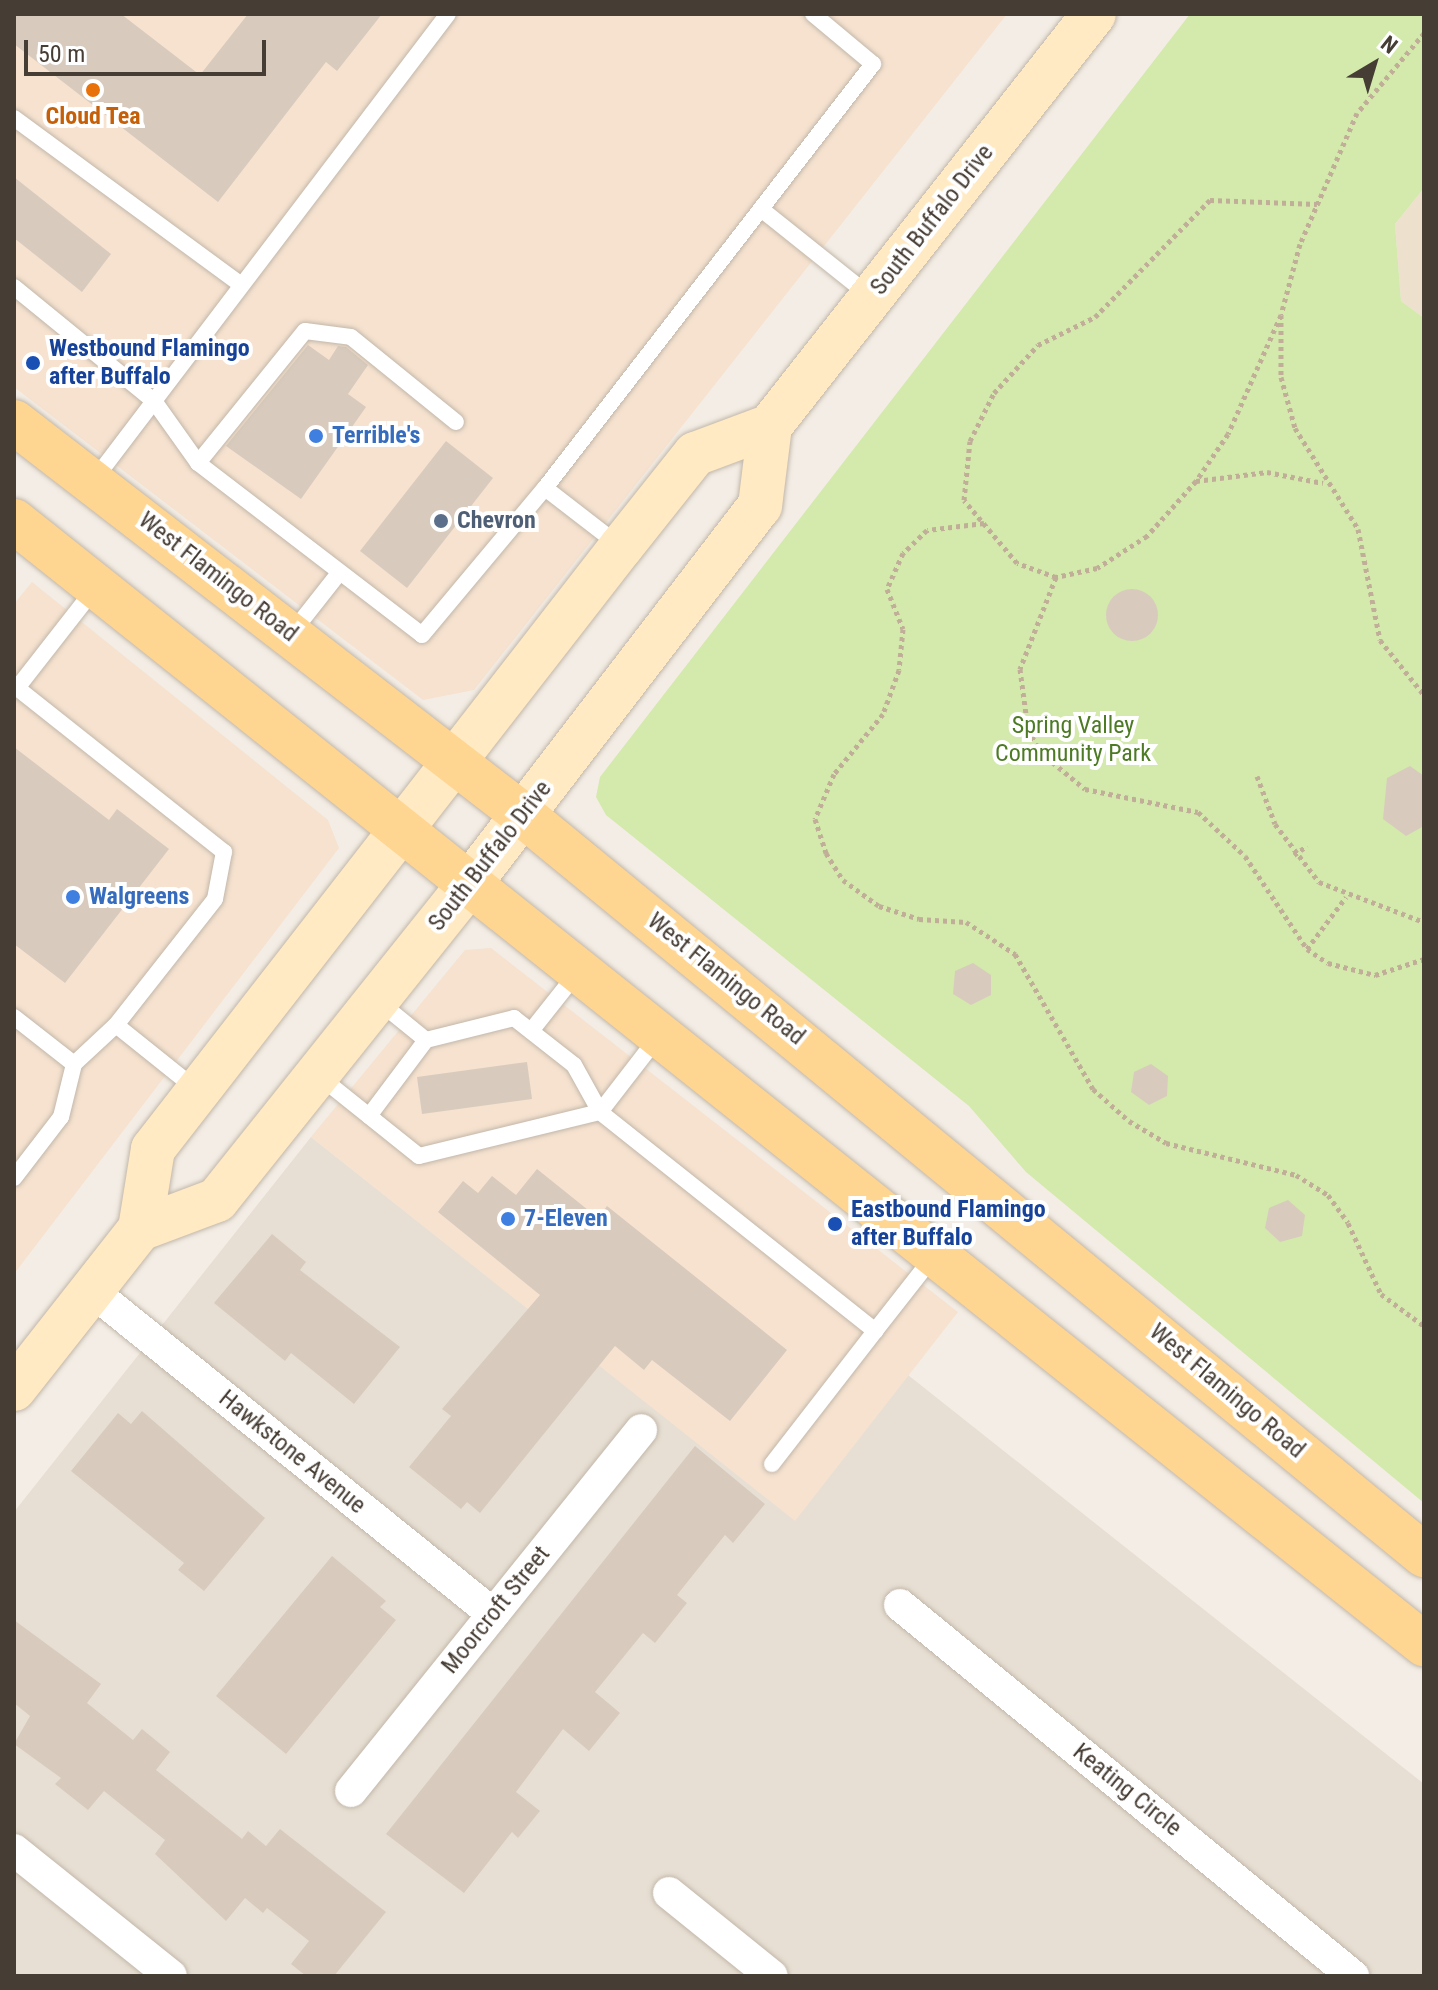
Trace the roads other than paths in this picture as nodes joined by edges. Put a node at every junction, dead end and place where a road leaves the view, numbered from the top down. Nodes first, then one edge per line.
1 (448, 14) edge
2 (813, 14) edge
3 (1094, 14) edge
4 (14, 118) edge
5 (761, 209) junction
6 (239, 283) junction
7 (14, 287) edge
8 (872, 297) junction
9 (154, 401) junction
10 (14, 422) edge
11 (456, 422) dead end
12 (770, 426) junction
13 (198, 463) junction
14 (94, 480) junction
15 (545, 488) junction
16 (14, 521) edge
17 (621, 547) junction
18 (339, 573) junction
19 (96, 586) junction
20 (291, 634) junction
21 (15, 689) edge
22 (457, 764) junction
23 (523, 815) junction
24 (405, 829) junction
25 (471, 882) junction
26 (581, 968) junction
27 (377, 1000) junction
28 (14, 1017) edge
29 (116, 1025) junction
30 (531, 1031) junction
31 (662, 1033) junction
32 (426, 1040) junction
33 (74, 1064) junction
34 (318, 1075) junction
35 (199, 1091) junction
36 (600, 1112) junction
37 (369, 1116) junction
38 (14, 1178) edge
39 (140, 1229) junction
40 (935, 1254) junction
41 (92, 1291) junction
42 (875, 1331) junction
43 (14, 1389) edge
44 (641, 1430) dead end
45 (772, 1464) dead end
46 (1424, 1555) edge
47 (900, 1605) dead end
48 (493, 1614) junction
49 (1424, 1644) edge
50 (351, 1791) dead end
51 (15, 1853) edge
52 (669, 1893) dead end
53 (171, 1976) edge
54 (772, 1976) edge
55 (1353, 1976) edge

1 - 6 lane
2 - 5 lane
3 - 8 main road, South Buffalo Drive
4 - 6 lane
5 - 8 lane
5 - 15 lane
6 - 9 lane
7 - 9 lane
8 - 12 main road, South Buffalo Drive
9 - 13 lane
9 - 14 lane
10 - 14 main road, West Flamingo Road
11 - 13 lane
12 - 17 main road
12 - 23 main road, South Buffalo Drive
13 - 18 lane
14 - 20 main road, West Flamingo Road
15 - 17 lane
15 - 18 lane
16 - 19 main road
17 - 22 main road
18 - 20 lane
19 - 21 lane
19 - 24 main road
20 - 22 main road, West Flamingo Road
21 - 29 lane
22 - 23 main road, West Flamingo Road
22 - 24 main road
23 - 25 main road, South Buffalo Drive
23 - 46 main road, West Flamingo Road
24 - 25 main road
24 - 35 main road
25 - 26 main road
25 - 27 main road, South Buffalo Drive
26 - 30 lane
26 - 31 main road
27 - 32 lane
27 - 34 main road, South Buffalo Drive
28 - 33 lane
29 - 33 lane
29 - 35 lane
30 - 32 lane
30 - 36 lane
31 - 36 lane
31 - 40 main road
32 - 37 lane
33 - 38 lane
34 - 37 lane
34 - 39 main road, South Buffalo Drive
35 - 39 main road
36 - 37 lane
36 - 42 lane
39 - 41 main road
40 - 42 lane
40 - 49 main road
41 - 43 main road
41 - 48 street, Hawkstone Avenue
42 - 45 lane
44 - 48 street, Moorcroft Street
47 - 55 street, Keating Circle
48 - 50 street, Moorcroft Street
51 - 53 street
52 - 54 street

